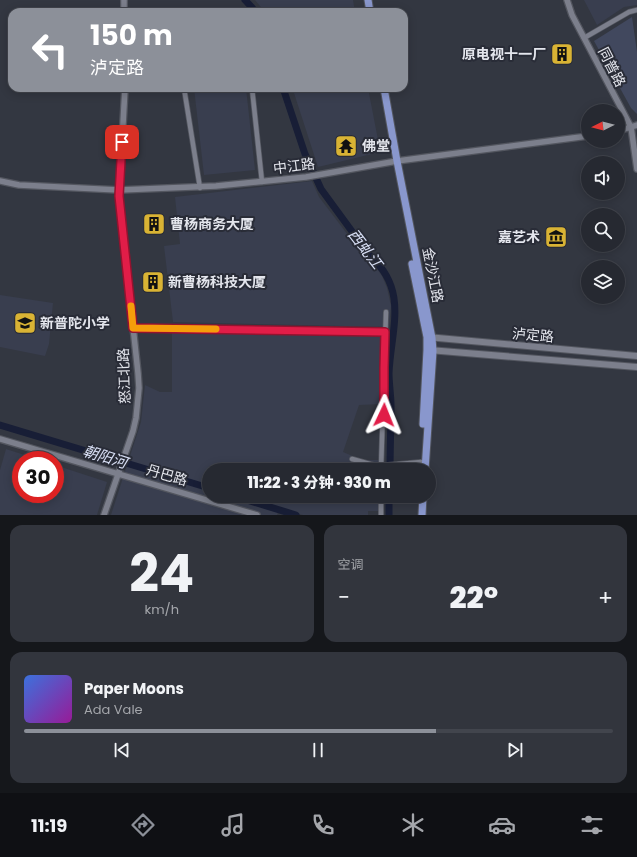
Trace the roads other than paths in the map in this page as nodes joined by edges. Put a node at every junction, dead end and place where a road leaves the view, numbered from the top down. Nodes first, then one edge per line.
1 (567, 0) edge
2 (637, 10) edge
3 (584, 38) junction
4 (124, 92) edge
5 (185, 92) edge
6 (252, 92) edge
7 (381, 92) edge
8 (385, 92) edge
9 (637, 125) edge
10 (631, 127) junction
11 (625, 129) edge
12 (581, 137) edge
13 (395, 161) junction
14 (637, 169) edge
15 (0, 182) edge
16 (262, 182) junction
17 (200, 188) junction
18 (118, 190) junction
19 (386, 312) dead end
20 (133, 328) junction
21 (385, 332) junction
22 (430, 338) junction
23 (430, 350) junction
24 (637, 356) edge
25 (637, 367) edge
26 (0, 439) edge
27 (352, 459) dead end
28 (421, 462) joint
29 (366, 463) edge
30 (382, 463) edge
31 (412, 463) edge
32 (425, 463) edge
33 (118, 474) junction
34 (381, 503) edge
35 (419, 503) edge
36 (423, 503) edge
37 (104, 515) edge
38 (257, 515) edge
39 (381, 515) edge
40 (418, 515) edge
41 (422, 515) edge

1 - 3 street, 同普路
2 - 3 street
3 - 10 street, 同普路
4 - 18 street, 怒江北路
5 - 17 street
6 - 16 street
7 - 13 main road, 金沙江路
8 - 13 main road, 金沙江路
9 - 10 street
10 - 11 street
10 - 14 street, 同普路
12 - 13 street, 中江路
13 - 16 street, 中江路
13 - 22 main road, 金沙江路
15 - 18 street, 中江路
16 - 17 street, 中江路
17 - 18 street, 中江路
18 - 20 street, 怒江北路
19 - 21 street
20 - 21 street
20 - 33 street, 怒江北路
21 - 30 street
22 - 23 main road, 金沙江路
22 - 24 main road, 泸定路
23 - 25 main road, 泸定路
23 - 28 main road, 金沙江路
23 - 32 main road, 金沙江路
26 - 33 street, 丹巴路
27 - 29 street
28 - 31 street
33 - 37 street, 怒江北路
33 - 38 street, 丹巴路
34 - 39 street
35 - 40 main road
36 - 41 main road

